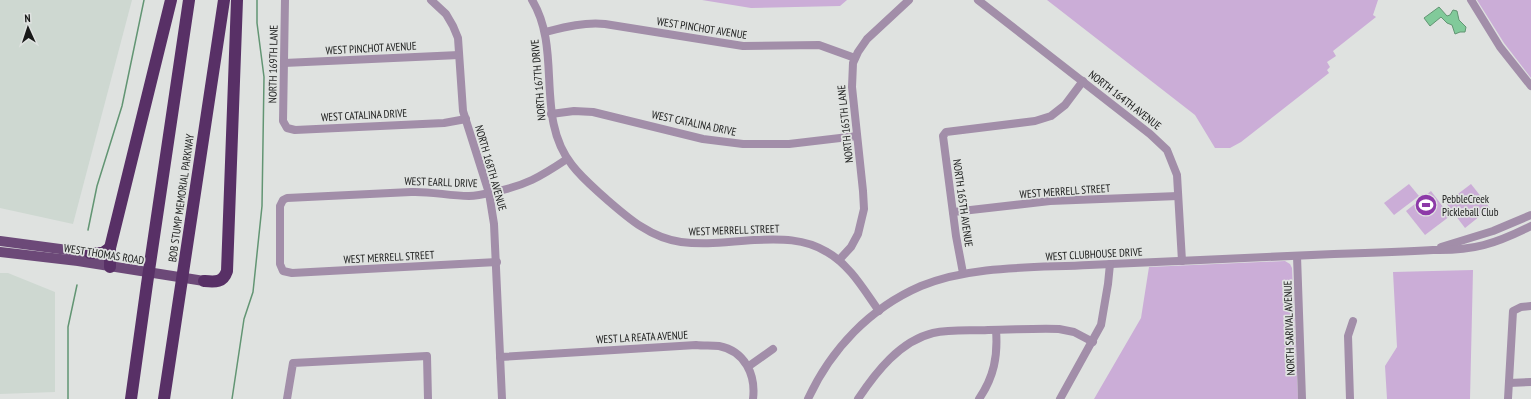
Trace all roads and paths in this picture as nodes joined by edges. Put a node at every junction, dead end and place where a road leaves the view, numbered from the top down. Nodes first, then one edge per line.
1 (171, 0) edge
2 (189, 0) edge
3 (224, 0) edge
4 (237, 0) edge
5 (285, 0) edge
6 (431, 0) edge
7 (532, 0) edge
8 (909, 0) edge
9 (978, 0) edge
10 (1471, 0) edge
11 (545, 32) junction
12 (459, 55) junction
13 (855, 58) junction
14 (284, 63) junction
15 (1083, 82) junction
16 (1531, 86) edge
17 (551, 114) junction
18 (466, 119) junction
19 (287, 128) joint
20 (857, 136) junction
21 (567, 159) junction
22 (488, 193) junction
23 (1178, 196) junction
24 (953, 212) junction
25 (1530, 218) edge
26 (1531, 226) edge
27 (0, 241) edge
28 (110, 248) junction
29 (1433, 250) junction
30 (0, 252) edge
31 (90, 253) joint
32 (1297, 256) junction
33 (839, 260) junction
34 (1182, 261) junction
35 (497, 262) junction
36 (1110, 264) junction
37 (110, 267) junction
38 (283, 271) joint
39 (963, 274) junction
40 (204, 281) joint
41 (1531, 306) edge
42 (879, 311) junction
43 (1353, 321) dead end
44 (996, 330) junction
45 (1093, 342) junction
46 (773, 349) dead end
47 (500, 357) junction
48 (749, 366) junction
49 (1531, 382) edge
50 (1509, 383) junction
51 (131, 399) edge
52 (164, 399) edge
53 (287, 399) edge
54 (428, 399) edge
55 (502, 399) edge
56 (753, 399) edge
57 (808, 399) edge
58 (858, 399) edge
59 (979, 399) edge
60 (1060, 399) edge
61 (1302, 399) edge
62 (1350, 399) edge
63 (1508, 399) edge

1 - 28 highway
2 - 51 highway, BOB STUMP MEMORIAL PARKWAY
3 - 52 highway, BOB STUMP MEMORIAL PARKWAY
4 - 40 highway
5 - 14 street, NORTH 169TH LANE
6 - 12 street, NORTH 168TH AVENUE
7 - 11 street, NORTH 167TH DRIVE
8 - 13 street, NORTH 165TH LANE
9 - 15 street, NORTH 164TH AVENUE
10 - 16 street
11 - 13 street, WEST PINCHOT AVENUE
11 - 17 street, NORTH 167TH DRIVE
12 - 14 street, WEST PINCHOT AVENUE
12 - 18 street, NORTH 168TH AVENUE
13 - 20 street, NORTH 165TH LANE
14 - 19 street, NORTH 169TH LANE
15 - 23 street, NORTH 164TH AVENUE
15 - 24 street, NORTH 165TH AVENUE
17 - 20 street, WEST CATALINA DRIVE
17 - 21 street, NORTH 167TH DRIVE
18 - 19 street, WEST CATALINA DRIVE
18 - 22 street, NORTH 168TH AVENUE
20 - 33 street, NORTH 165TH LANE
21 - 22 street, WEST EARLL DRIVE
21 - 33 street, WEST MERRELL STREET
22 - 35 street, NORTH 168TH AVENUE
22 - 38 street, WEST EARLL DRIVE
23 - 24 street, WEST MERRELL STREET
23 - 34 street, NORTH 164TH AVENUE
24 - 39 street, NORTH 165TH AVENUE
25 - 29 street, WEST CLUBHOUSE DRIVE
26 - 29 street, WEST CLUBHOUSE DRIVE
27 - 31 main road, WEST THOMAS ROAD
28 - 31 highway
28 - 37 highway
29 - 32 street, WEST CLUBHOUSE DRIVE
30 - 37 main road, WEST THOMAS ROAD
32 - 34 street, WEST CLUBHOUSE DRIVE
32 - 61 street, NORTH SARIVAL AVENUE
33 - 42 street, WEST MERRELL STREET
34 - 36 street, WEST CLUBHOUSE DRIVE
35 - 38 street, WEST MERRELL STREET
35 - 47 street, NORTH 168TH AVENUE
36 - 39 street, WEST CLUBHOUSE DRIVE
36 - 45 street
37 - 40 main road, WEST THOMAS ROAD
39 - 42 street, WEST CLUBHOUSE DRIVE
41 - 50 street
42 - 57 street, WEST CLUBHOUSE DRIVE
43 - 62 street
44 - 45 street
44 - 58 street
44 - 59 street
45 - 60 street
46 - 48 street
47 - 48 street, WEST LA REATA AVENUE
47 - 55 street, NORTH 168TH AVENUE
48 - 56 street
49 - 50 street
50 - 63 street
53 - 54 street

